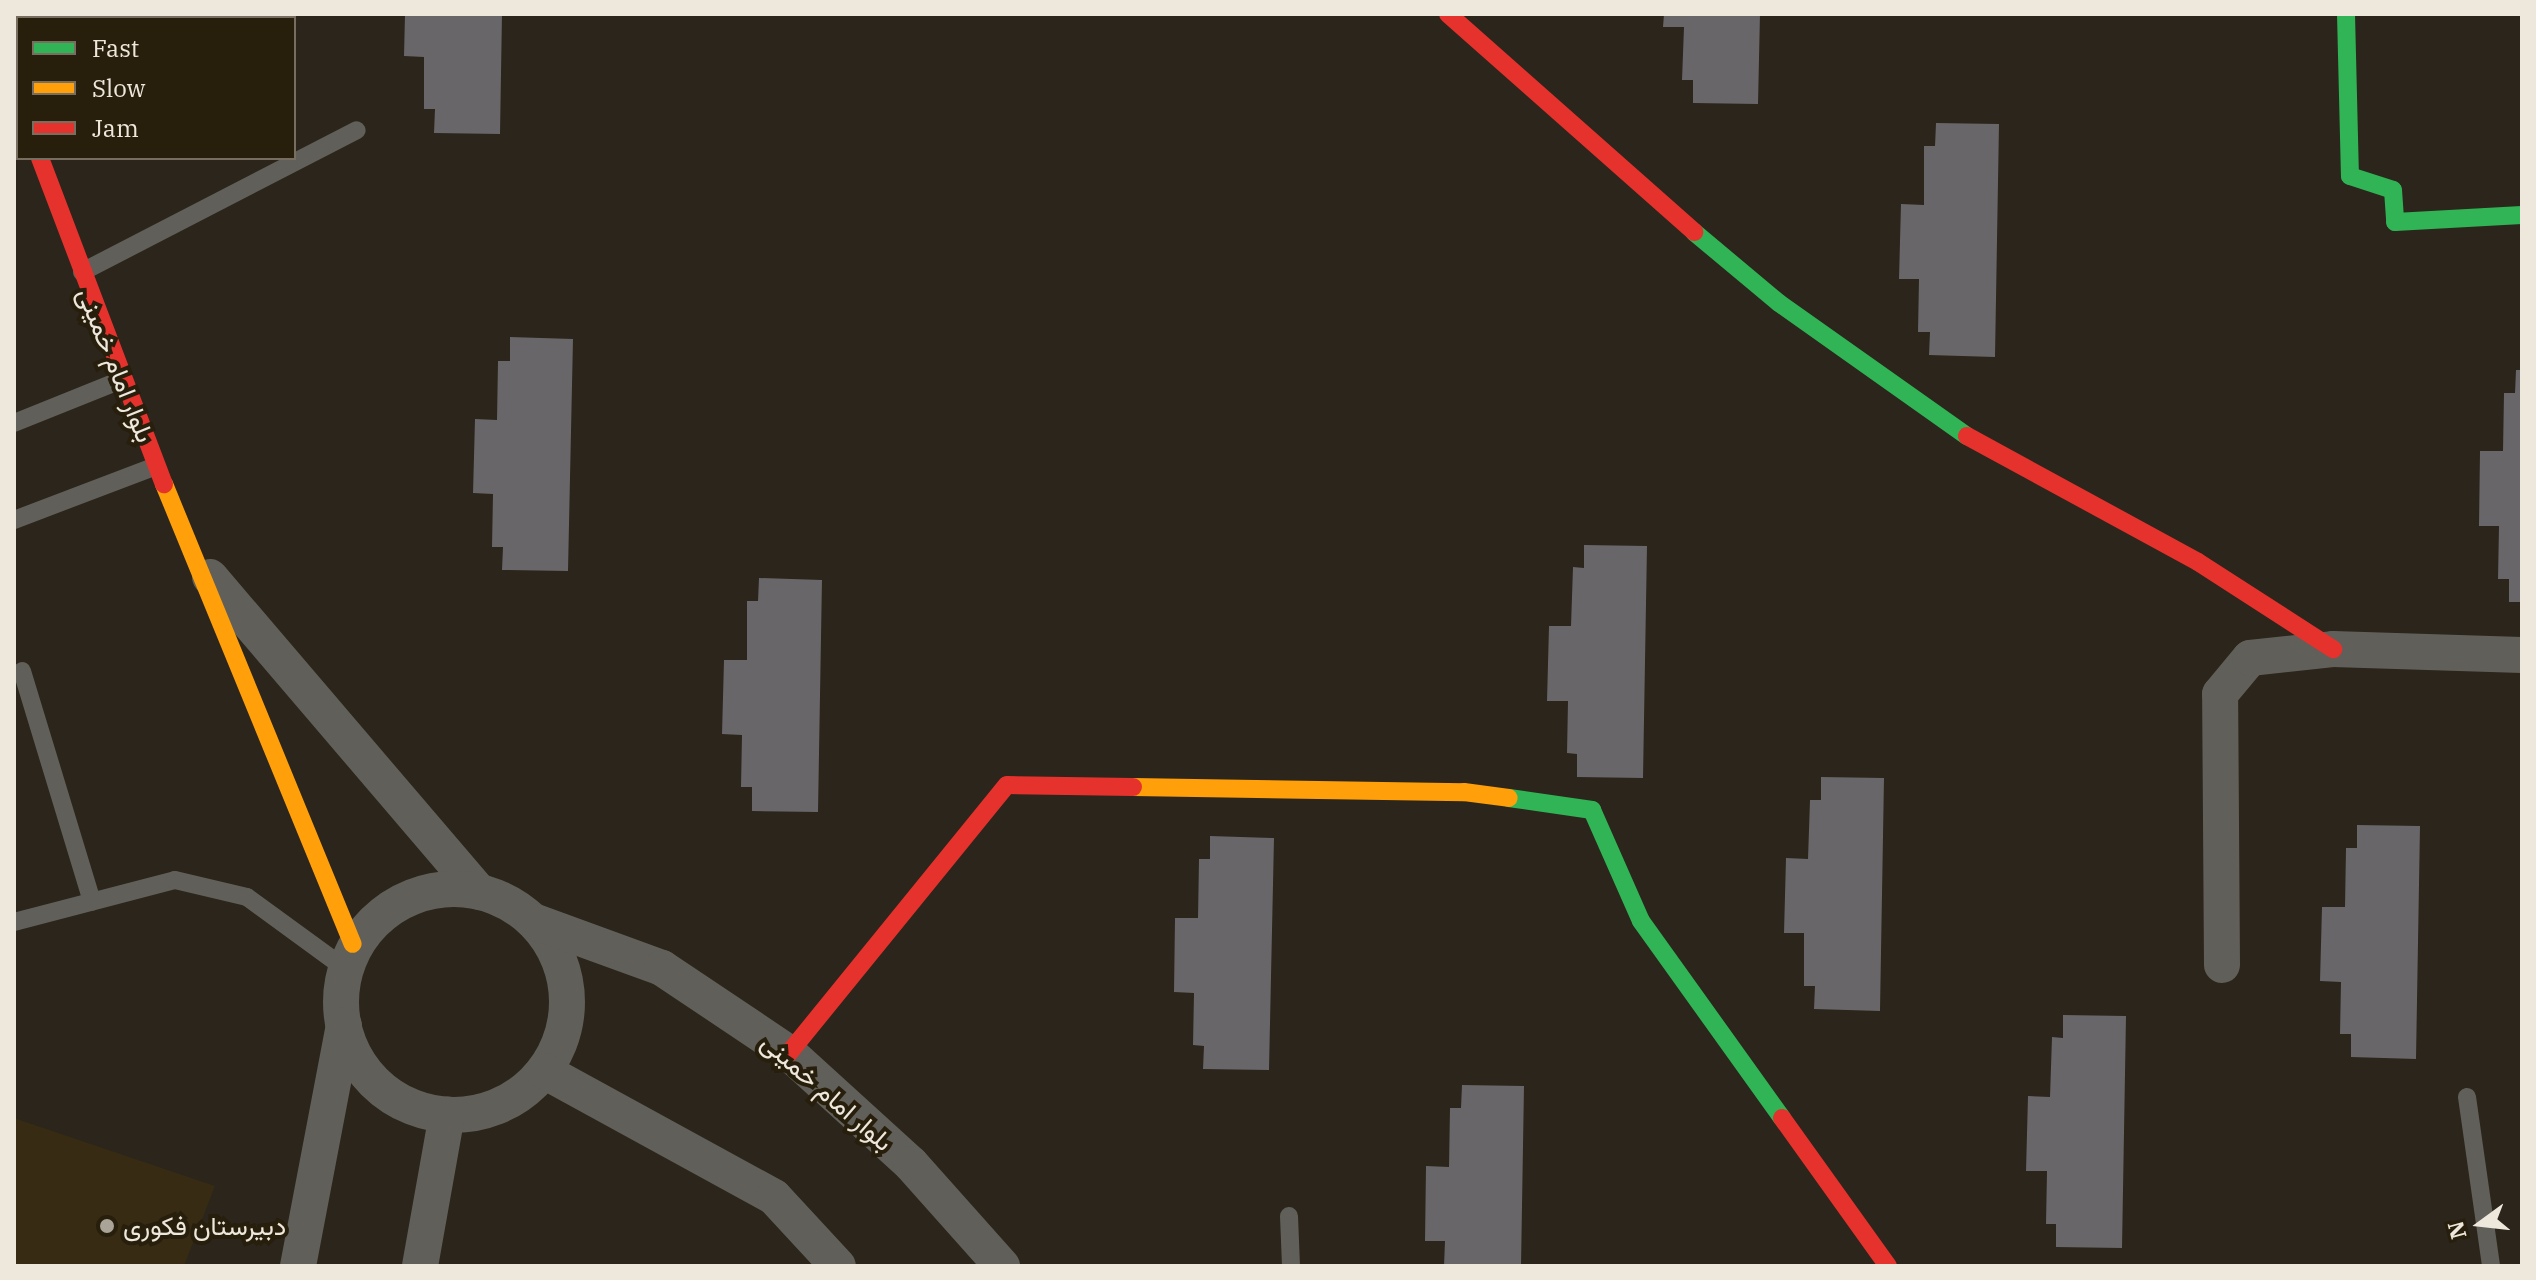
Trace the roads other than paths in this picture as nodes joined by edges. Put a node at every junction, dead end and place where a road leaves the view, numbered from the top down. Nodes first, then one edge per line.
1 (1448, 14) edge
2 (2346, 14) edge
3 (357, 130) dead end
4 (41, 160) edge
5 (2522, 215) edge
6 (80, 273) junction
7 (121, 380) junction
8 (14, 423) edge
9 (156, 466) junction
10 (14, 520) edge
11 (202, 568) junction
12 (2333, 649) junction
13 (2522, 655) edge
14 (22, 671) dead end
15 (479, 892) junction
16 (92, 902) junction
17 (533, 921) junction
18 (14, 922) edge
19 (348, 955) junction
20 (2222, 965) dead end
21 (344, 1023) junction
22 (789, 1053) junction
23 (544, 1071) junction
24 (2467, 1097) dead end
25 (447, 1114) junction
26 (1289, 1216) dead end
27 (298, 1266) edge
28 (420, 1266) edge
29 (838, 1266) edge
30 (1002, 1266) edge
31 (1291, 1266) edge
32 (1888, 1266) edge
33 (2491, 1266) edge

1 - 12 street
2 - 5 street
3 - 6 lane
4 - 6 street, بلوار امام خمینی
6 - 7 street, بلوار امام خمینی
7 - 8 lane
7 - 9 street, بلوار امام خمینی
9 - 10 lane
9 - 11 street, بلوار امام خمینی
11 - 15 street, بلوار امام خمینی
11 - 19 street, بلوار امام خمینی
12 - 13 street
12 - 20 street
14 - 16 lane
15 - 17 street
15 - 19 street
16 - 18 lane
16 - 19 lane
17 - 22 street, بلوار امام خمینی
17 - 23 street
19 - 21 street
21 - 25 street
21 - 27 street
22 - 30 street, بلوار امام خمینی
22 - 32 street
23 - 25 street
23 - 29 street
24 - 33 lane
25 - 28 street
26 - 31 lane

